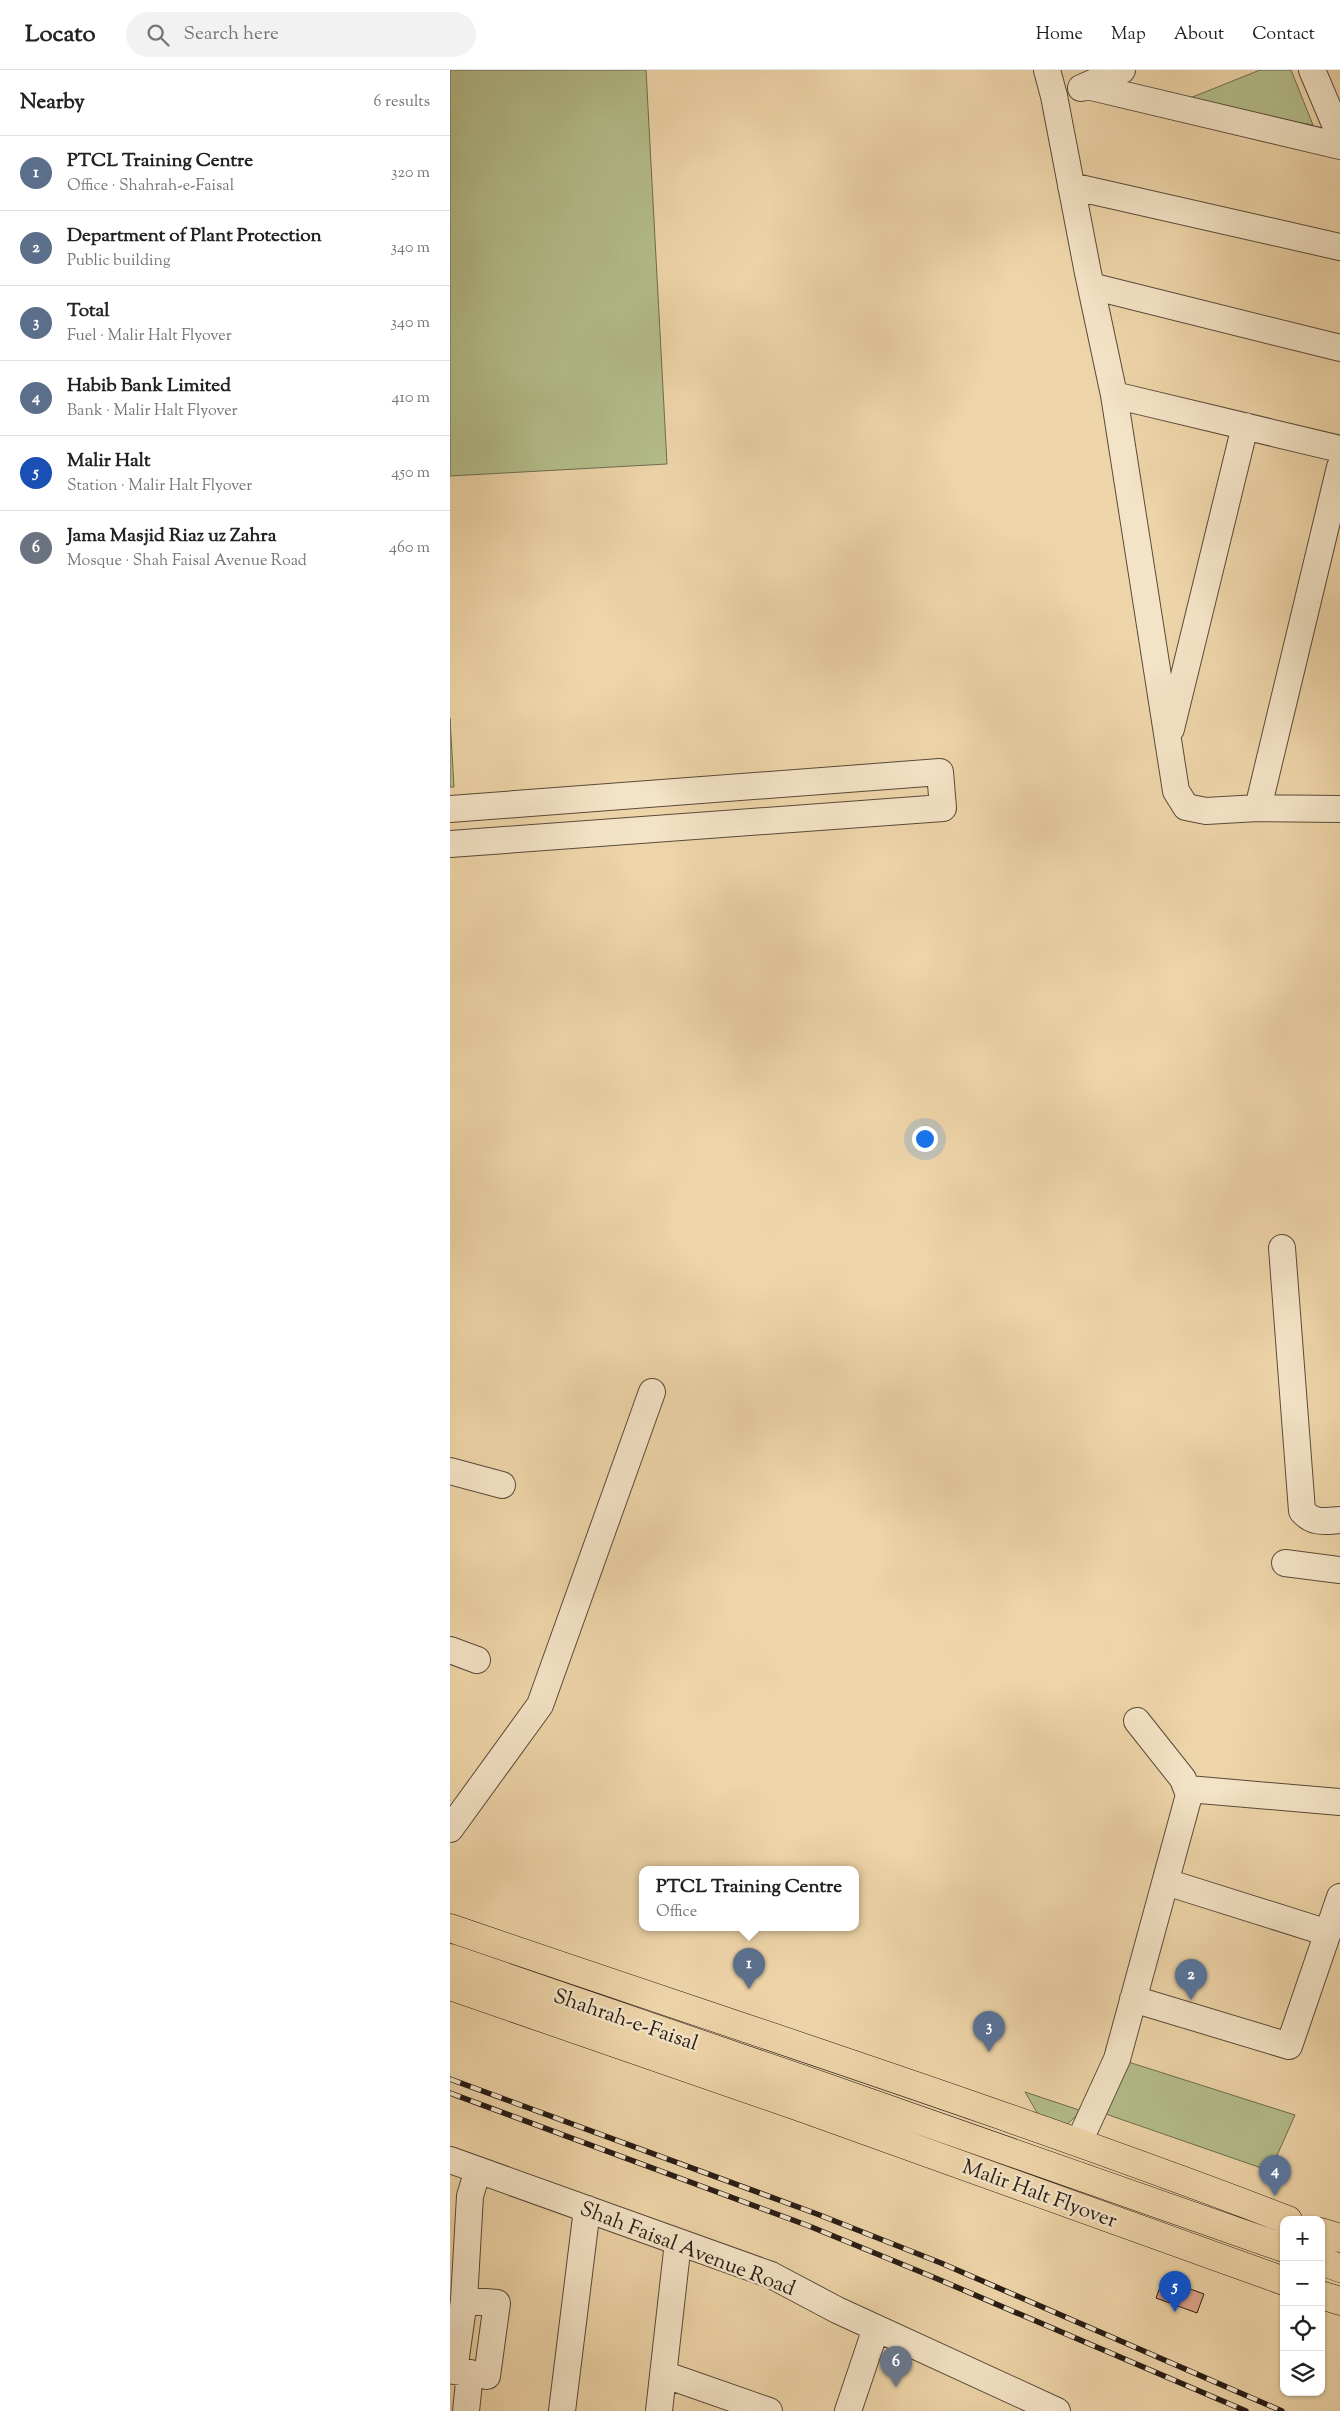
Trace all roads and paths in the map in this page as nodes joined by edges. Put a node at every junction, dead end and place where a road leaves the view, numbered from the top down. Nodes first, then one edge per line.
1 (1047, 70) edge
2 (1122, 70) edge
3 (1312, 70) edge
4 (1087, 86) junction
5 (1054, 96) junction
6 (1339, 134) edge
7 (1072, 186) junction
8 (1340, 247) edge
9 (1091, 286) junction
10 (1340, 348) edge
11 (1114, 394) junction
12 (1245, 426) junction
13 (1340, 449) edge
14 (1340, 467) edge
15 (1168, 740) junction
16 (663, 793) junction
17 (1258, 808) junction
18 (450, 809) edge
19 (1340, 809) edge
20 (666, 828) junction
21 (450, 844) edge
22 (1282, 1248) dead end
23 (652, 1392) dead end
24 (450, 1471) edge
25 (502, 1485) dead end
26 (1340, 1520) edge
27 (1285, 1563) dead end
28 (1340, 1570) edge
29 (450, 1650) edge
30 (477, 1660) dead end
31 (1137, 1722) dead end
32 (1188, 1789) junction
33 (1340, 1802) edge
34 (450, 1829) edge
35 (1166, 1882) junction
36 (1340, 1898) edge
37 (450, 1928) edge
38 (1328, 1933) junction
39 (450, 1958) edge
40 (450, 1986) edge
41 (1133, 2000) junction
42 (802, 2079) joint
43 (797, 2106) joint
44 (1080, 2142) junction
45 (450, 2160) edge
46 (478, 2170) junction
47 (587, 2209) junction
48 (1280, 2217) edge
49 (1325, 2233) edge
50 (1340, 2238) edge
51 (678, 2242) junction
52 (1280, 2247) edge
53 (1325, 2262) edge
54 (1340, 2268) edge
55 (1280, 2277) edge
56 (1325, 2296) edge
57 (1340, 2301) edge
58 (876, 2328) junction
59 (663, 2374) junction
60 (466, 2411) edge
61 (562, 2411) edge
62 (659, 2411) edge
63 (769, 2411) edge
64 (848, 2411) edge
65 (1057, 2411) edge

1 - 5 street
2 - 4 street
3 - 6 street
4 - 5 street
4 - 6 street
5 - 7 street
7 - 8 street
7 - 9 street
9 - 10 street
9 - 11 street
11 - 12 street
11 - 15 street
12 - 13 street
12 - 15 street
14 - 17 street
15 - 17 street
16 - 18 street
16 - 20 street
16 - 20 street
17 - 19 street
20 - 21 street
22 - 26 street
23 - 34 street
24 - 25 street
27 - 28 street
29 - 30 street
31 - 32 street
32 - 33 street
32 - 35 street
35 - 38 street
35 - 41 street
36 - 38 street
37 - 44 highway
38 - 41 street
39 - 42 highway, Shahrah-e-Faisal
40 - 43 highway, Shahrah-e-Faisal
41 - 44 street
42 - 52 highway, Malir Halt Flyover
43 - 55 highway, Malir Halt Flyover
44 - 48 highway
45 - 46 street, Shah Faisal Avenue Road
46 - 47 street, Shah Faisal Avenue Road
46 - 60 street
47 - 51 street, Shah Faisal Avenue Road
47 - 61 street
49 - 50 highway
51 - 58 street, Shah Faisal Avenue Road
51 - 59 street
53 - 54 highway
56 - 57 highway
58 - 64 street
58 - 65 street, Shah Faisal Avenue Road
59 - 62 street
59 - 63 street

